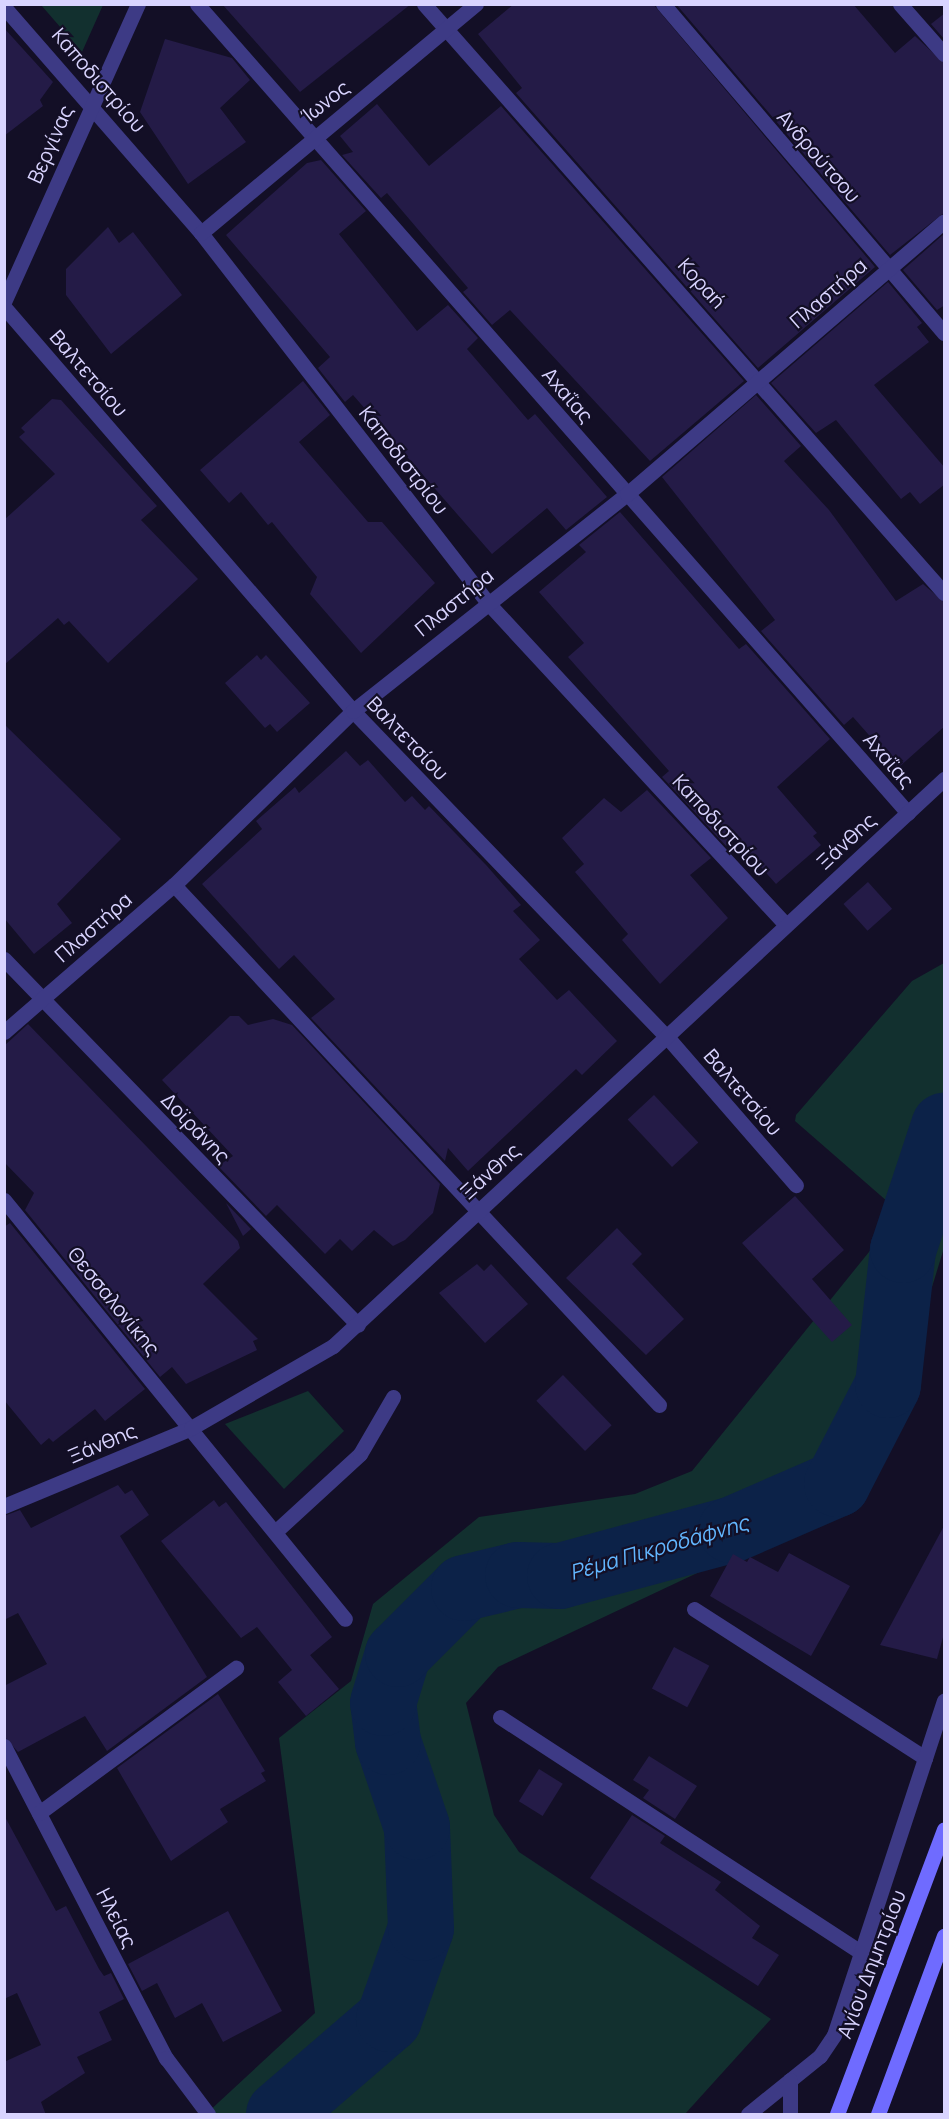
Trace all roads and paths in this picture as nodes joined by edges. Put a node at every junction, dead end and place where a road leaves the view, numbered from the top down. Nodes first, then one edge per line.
1 (138, 4) edge
2 (197, 4) edge
3 (424, 4) edge
4 (476, 4) edge
5 (663, 4) edge
6 (900, 4) edge
7 (4, 7) edge
8 (447, 32) junction
9 (945, 54) edge
10 (92, 102) junction
11 (313, 137) junction
12 (945, 221) edge
13 (201, 233) junction
14 (889, 269) junction
15 (4, 303) edge
16 (4, 307) edge
17 (945, 333) edge
18 (760, 379) junction
19 (627, 494) junction
20 (945, 593) edge
21 (487, 602) junction
22 (353, 711) junction
23 (945, 779) edge
24 (908, 813) junction
25 (174, 885) junction
26 (786, 925) junction
27 (4, 959) edge
28 (42, 998) junction
29 (4, 1032) edge
30 (668, 1038) junction
31 (796, 1185) dead end
32 (4, 1200) edge
33 (476, 1210) junction
34 (358, 1325) junction
35 (393, 1397) dead end
36 (659, 1405) dead end
37 (191, 1428) junction
38 (4, 1506) edge
39 (275, 1532) junction
40 (694, 1609) dead end
41 (345, 1619) dead end
42 (236, 1668) dead end
43 (945, 1701) edge
44 (500, 1717) dead end
45 (4, 1746) edge
46 (925, 1758) junction
47 (39, 1813) junction
48 (945, 1829) edge
49 (945, 1936) edge
50 (861, 1952) junction
51 (790, 2080) junction
52 (204, 2110) edge
53 (748, 2115) edge
54 (790, 2115) edge
55 (837, 2115) edge
56 (878, 2115) edge

1 - 10 street, Βεργίνας
2 - 11 street, Αχαΐας
3 - 8 street, Κοραή
4 - 8 street, Ίωνος
5 - 14 street, Ανδρούτσου
6 - 9 street
7 - 10 street, Καποδιστρίου
8 - 11 street, Ίωνος
8 - 18 street, Κοραή
10 - 13 street, Καποδιστρίου
10 - 15 street, Βεργίνας
11 - 13 street, Ίωνος
11 - 19 street, Αχαΐας
12 - 14 street, Πλαστήρα
13 - 21 street, Καποδιστρίου
14 - 17 street, Ανδρούτσου
14 - 18 street, Πλαστήρα
16 - 22 street, Βαλτετσίου
18 - 19 street, Πλαστήρα
18 - 20 street, Κοραή
19 - 21 street, Πλαστήρα
19 - 24 street, Αχαΐας
21 - 22 street, Πλαστήρα
21 - 26 street, Καποδιστρίου
22 - 25 street, Πλαστήρα
22 - 30 street, Βαλτετσίου
23 - 24 street, Ξάνθης
24 - 26 street, Ξάνθης
25 - 28 street, Πλαστήρα
25 - 33 street
26 - 30 street, Ξάνθης
27 - 28 street, Δοϊράνης
28 - 29 street, Πλαστήρα
28 - 34 street, Δοϊράνης
30 - 31 street, Βαλτετσίου
30 - 33 street, Ξάνθης
32 - 37 street, Θεσσαλονίκης
33 - 34 street, Ξάνθης
33 - 36 street
34 - 37 street, Ξάνθης
35 - 39 street
37 - 38 street, Ξάνθης
37 - 39 street, Θεσσαλονίκης
39 - 41 street, Θεσσαλονίκης
40 - 46 street
42 - 47 street
43 - 46 street
44 - 50 street
45 - 47 street, Ηλείας
46 - 50 street
47 - 52 street, Ηλείας
48 - 55 main road, Αγίου Δημητρίου
49 - 56 main road
50 - 51 street
51 - 53 street
51 - 54 street

